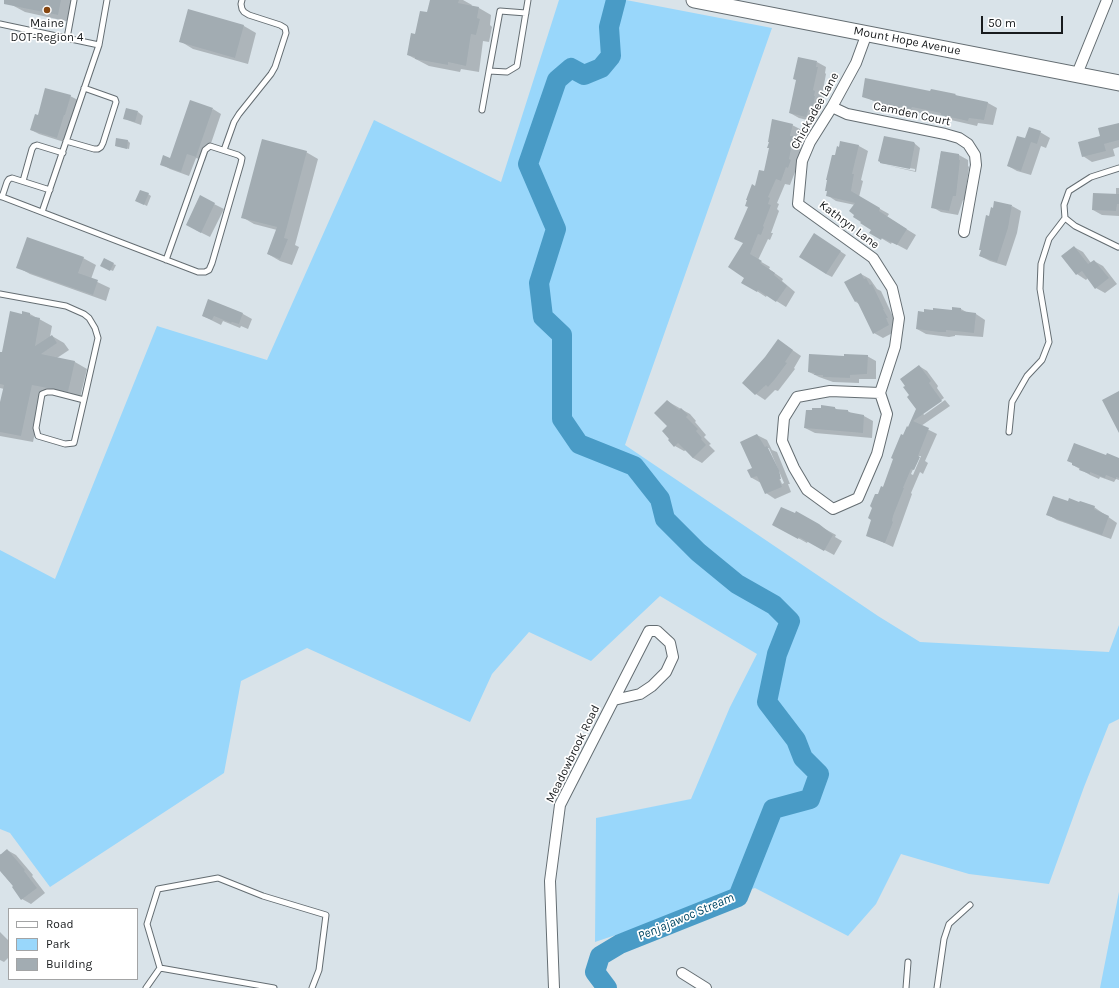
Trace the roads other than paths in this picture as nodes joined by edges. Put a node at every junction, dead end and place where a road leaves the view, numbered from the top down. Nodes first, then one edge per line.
1 (74, 0) edge
2 (107, 0) edge
3 (242, 0) edge
4 (528, 0) edge
5 (694, 0) edge
6 (1107, 0) edge
7 (526, 13) junction
8 (0, 24) edge
9 (867, 33) junction
10 (67, 38) junction
11 (99, 45) junction
12 (489, 71) junction
13 (1078, 74) junction
14 (1119, 83) edge
15 (84, 88) junction
16 (832, 107) junction
17 (482, 110) dead end
18 (66, 141) junction
19 (224, 150) junction
20 (63, 153) junction
21 (1119, 168) edge
22 (23, 181) junction
23 (50, 190) junction
24 (1, 196) edge
25 (798, 204) joint
26 (42, 212) junction
27 (1065, 218) junction
28 (964, 232) dead end
29 (1118, 247) dead end
30 (166, 260) junction
31 (0, 294) edge
32 (880, 393) junction
33 (84, 400) junction
34 (1009, 432) dead end
35 (614, 700) junction
36 (970, 905) dead end
37 (908, 962) dead end
38 (160, 968) junction
39 (682, 973) dead end
40 (146, 988) edge
41 (274, 988) edge
42 (312, 988) edge
43 (554, 988) edge
44 (706, 988) edge
45 (906, 988) edge
46 (937, 988) edge

1 - 10 lane
2 - 11 lane
3 - 19 lane
4 - 7 lane
5 - 9 street, Mount Hope Avenue
6 - 13 street
7 - 12 lane
7 - 12 lane
8 - 10 lane
9 - 13 street, Mount Hope Avenue
9 - 16 street, Chickadee Lane
10 - 11 lane
11 - 15 lane
12 - 17 lane
13 - 14 street, Mount Hope Avenue
15 - 18 lane
15 - 18 lane
16 - 25 street, Chickadee Lane
16 - 28 street, Camden Court
18 - 20 lane
19 - 30 lane
19 - 30 lane
20 - 22 lane
20 - 23 lane
21 - 27 lane
22 - 23 lane
22 - 24 lane
23 - 26 lane
24 - 26 lane
25 - 32 street, Kathryn Lane
26 - 30 lane
27 - 29 lane
27 - 34 lane
31 - 33 lane
32 - 32 street
33 - 33 lane
35 - 35 street, Meadowbrook Road
35 - 43 street, Meadowbrook Road
36 - 46 lane
37 - 45 lane
38 - 40 lane
38 - 41 lane
38 - 42 lane
39 - 44 street

